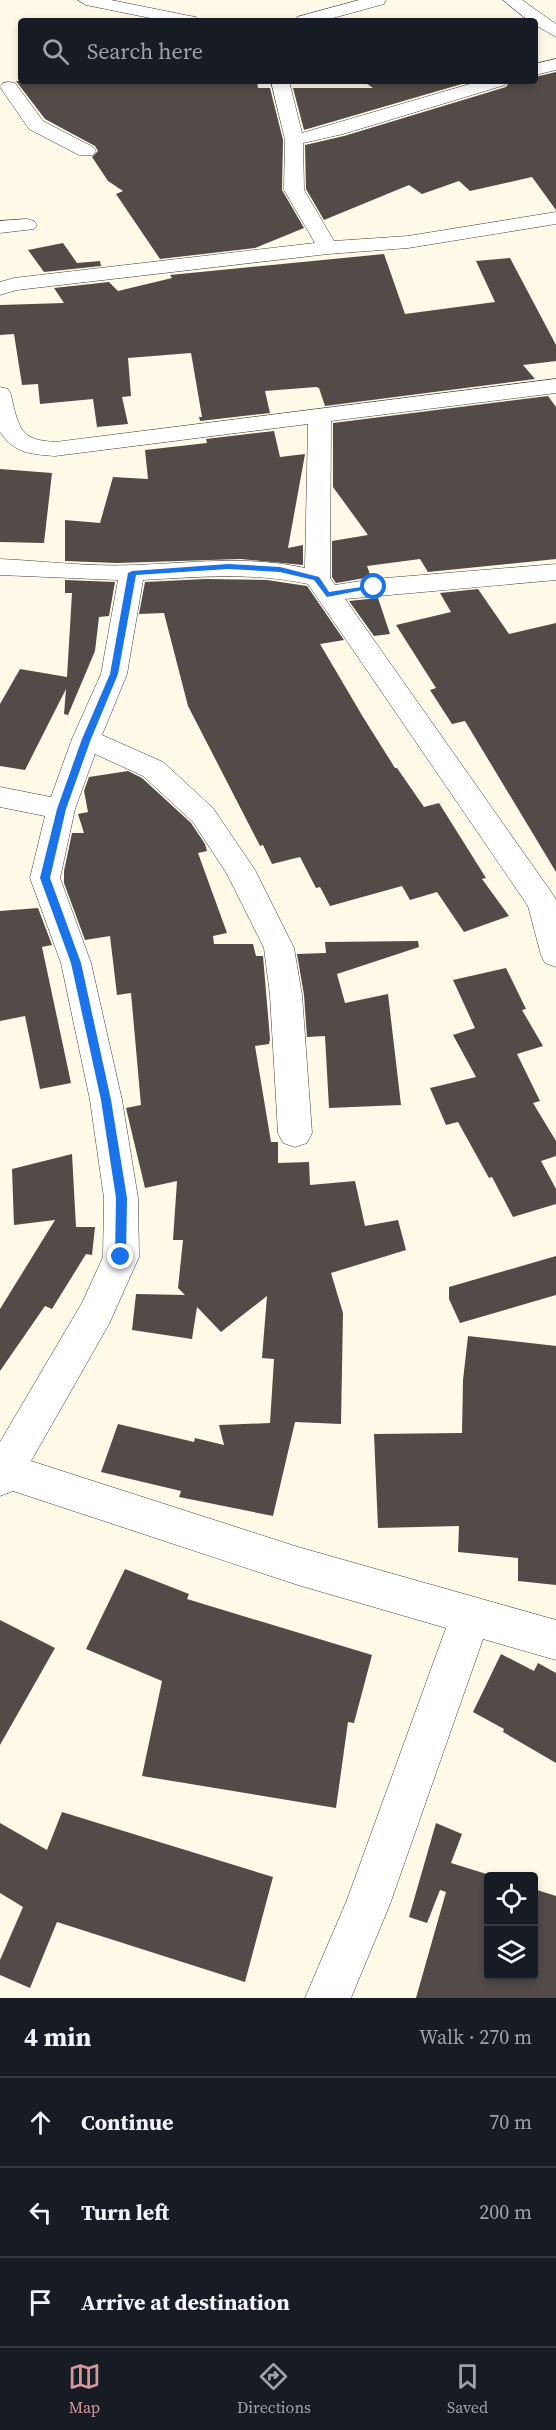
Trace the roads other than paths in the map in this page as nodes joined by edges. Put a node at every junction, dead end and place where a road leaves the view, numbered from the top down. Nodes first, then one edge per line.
1 (378, 0) edge
2 (511, 0) edge
3 (101, 1) edge
4 (556, 10) edge
5 (535, 17) joint
6 (173, 18) edge
7 (314, 18) edge
8 (538, 19) edge
9 (556, 32) edge
10 (556, 64) edge
11 (538, 69) edge
12 (281, 84) edge
13 (490, 84) edge
14 (11, 86) edge
15 (294, 140) junction
16 (86, 151) dead end
17 (556, 218) edge
18 (27, 225) dead end
19 (0, 227) edge
20 (328, 248) junction
21 (0, 289) edge
22 (556, 386) edge
23 (1, 408) edge
24 (320, 417) junction
25 (0, 567) edge
26 (556, 572) edge
27 (132, 573) junction
28 (322, 586) junction
29 (86, 739) junction
30 (0, 797) edge
31 (61, 809) junction
32 (550, 903) edge
33 (556, 955) edge
34 (295, 1133) dead end
35 (3, 1475) edge
36 (471, 1616) junction
37 (556, 1640) edge
38 (328, 1998) edge

1 - 7 street
2 - 5 street
3 - 6 street
4 - 5 street
8 - 9 street
10 - 11 street
12 - 15 street
13 - 15 street
14 - 16 street
15 - 20 street
17 - 20 street
18 - 19 street
20 - 21 street
22 - 24 street
23 - 24 street
24 - 28 street
25 - 27 street
26 - 28 street
27 - 28 street
27 - 29 street
28 - 32 street
29 - 31 street
29 - 34 street
30 - 31 street
31 - 35 street
32 - 33 street
35 - 36 street
36 - 37 street
36 - 38 street

